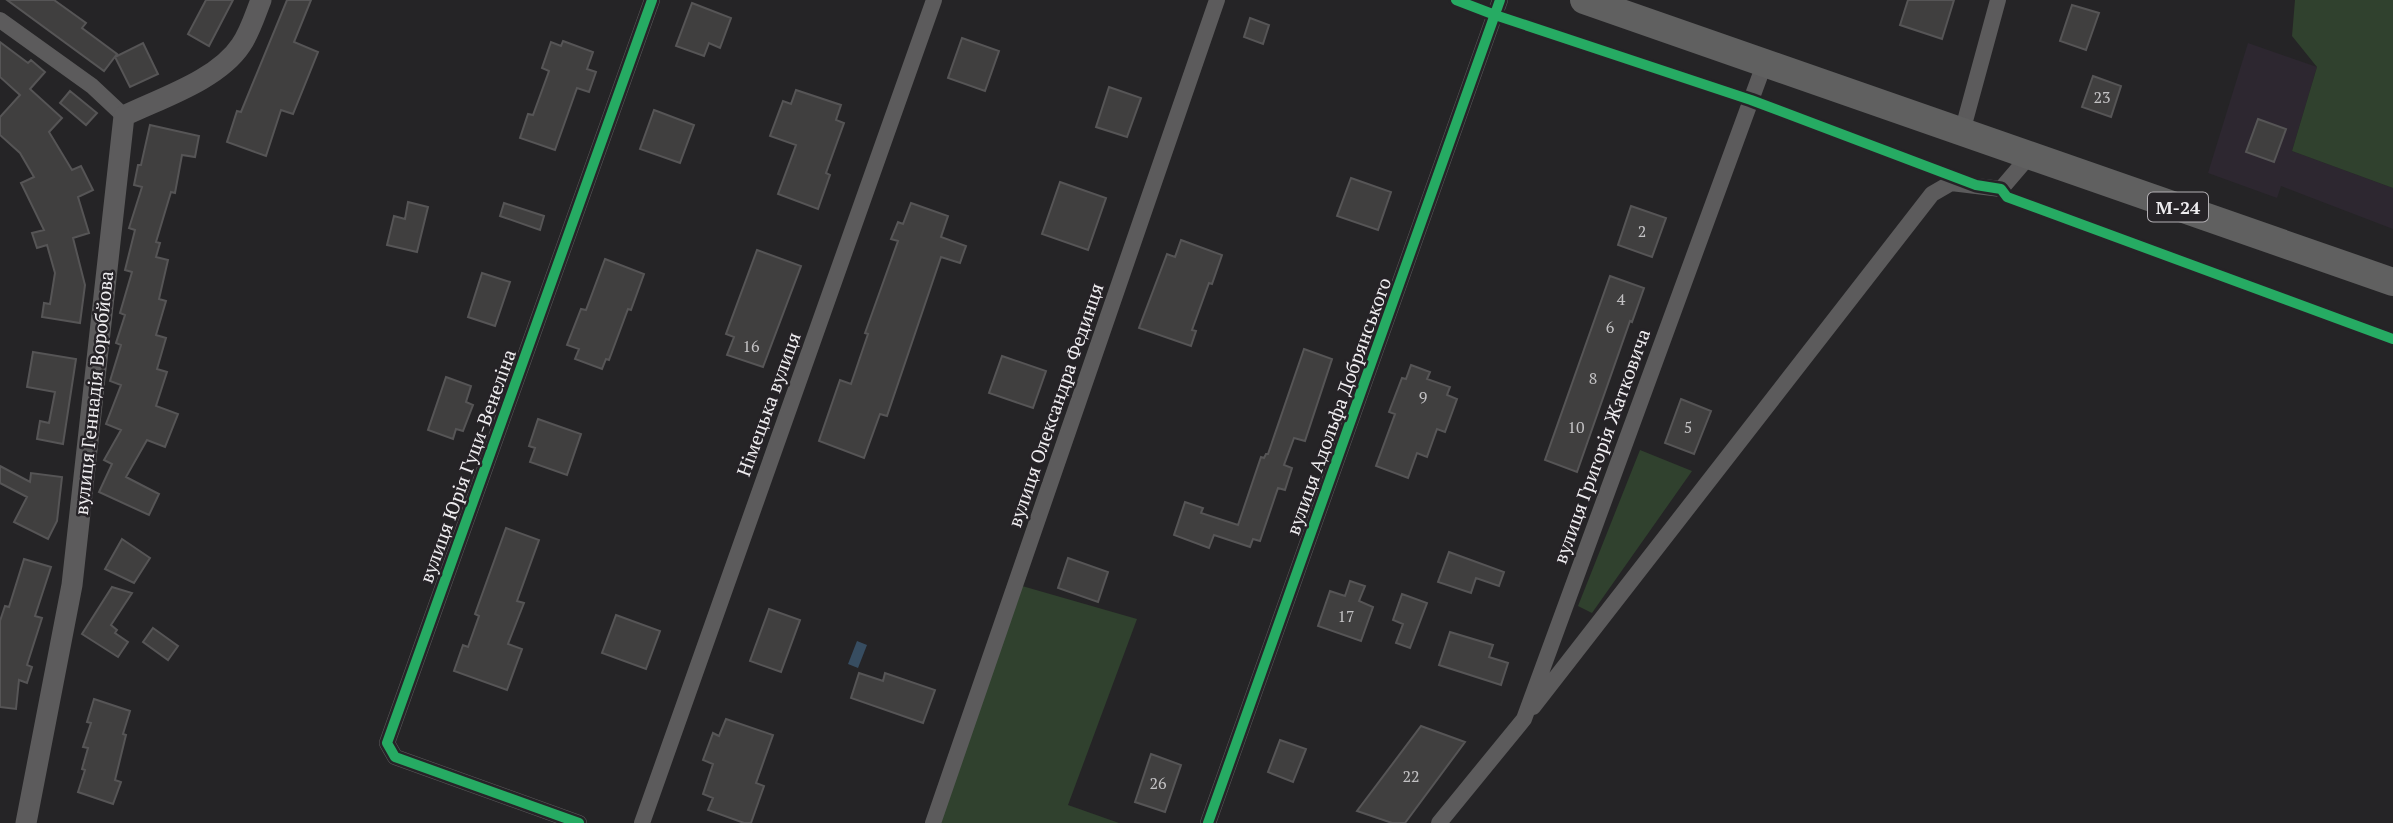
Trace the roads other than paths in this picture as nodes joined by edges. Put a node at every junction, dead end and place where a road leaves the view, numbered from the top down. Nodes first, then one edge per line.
1 (261, 0) edge
2 (652, 0) edge
3 (934, 0) edge
4 (1217, 0) edge
5 (1500, 0) edge
6 (1584, 0) edge
7 (1998, 0) edge
8 (0, 20) edge
9 (1765, 62) junction
10 (124, 116) junction
11 (1962, 132) junction
12 (2030, 155) junction
13 (2393, 282) edge
14 (1524, 719) junction
15 (26, 823) edge
16 (579, 823) edge
17 (642, 823) edge
18 (933, 823) edge
19 (1208, 823) edge
20 (1439, 823) edge

1 - 10 street
2 - 16 street, вулиця Юрія Гуци-Венеліна
3 - 17 street, Німецька вулиця
4 - 18 street, вулиця Олександра Фединця
5 - 19 street, вулиця Адольфа Добрянського
6 - 9 highway, М-24
7 - 11 street
8 - 10 street
9 - 11 highway, М-24
9 - 14 street, вулиця Григорія Жатковича
10 - 15 street, вулиця Геннадія Воробйова
11 - 12 highway, М-24
12 - 13 highway, М-24
12 - 14 street
14 - 20 street, вулиця Григорія Жатковича

